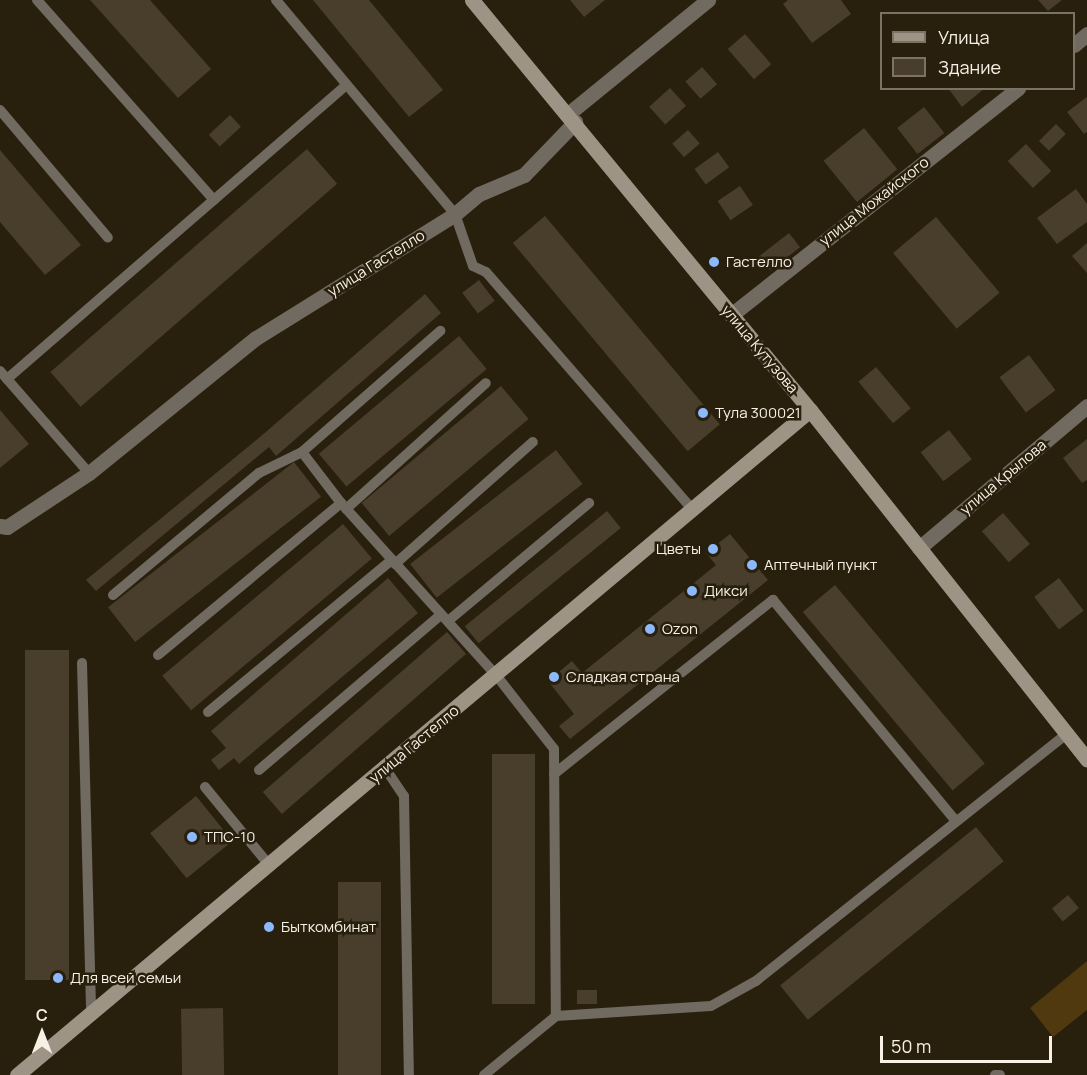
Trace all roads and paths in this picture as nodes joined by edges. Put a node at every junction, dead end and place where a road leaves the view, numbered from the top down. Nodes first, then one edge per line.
1 (37, 0) edge
2 (276, 0) edge
3 (472, 0) edge
4 (708, 0) edge
5 (1087, 34) edge
6 (1075, 44) edge
7 (347, 85) junction
8 (1015, 90) edge
9 (0, 110) edge
10 (571, 118) junction
11 (214, 200) junction
12 (455, 214) junction
13 (108, 238) dead end
14 (731, 315) junction
15 (440, 331) dead end
16 (3, 375) edge
17 (486, 383) dead end
18 (1087, 406) edge
19 (810, 410) junction
20 (533, 442) dead end
21 (302, 452) junction
22 (89, 473) junction
23 (589, 503) dead end
24 (344, 506) junction
25 (694, 511) junction
26 (0, 526) edge
27 (919, 548) junction
28 (393, 562) junction
29 (113, 595) dead end
30 (444, 618) junction
31 (158, 656) dead end
32 (82, 663) dead end
33 (496, 675) junction
34 (208, 712) dead end
35 (1066, 734) junction
36 (1086, 756) edge
37 (385, 768) junction
38 (259, 770) dead end
39 (554, 774) junction
40 (205, 787) dead end
41 (956, 821) junction
42 (269, 865) junction
43 (91, 1013) junction
44 (556, 1016) junction
45 (17, 1075) edge
46 (409, 1075) edge
47 (484, 1075) edge

1 - 11 lane
2 - 7 lane
3 - 10 street, улица Кутузова
4 - 10 street, улица Гастелло
5 - 6 street
7 - 11 lane
7 - 12 lane
8 - 14 street, улица Можайского
9 - 13 lane
10 - 12 street, улица Гастелло
10 - 14 street, улица Кутузова
11 - 16 lane
12 - 22 street, улица Гастелло
12 - 25 lane
14 - 19 street, улица Кутузова
15 - 21 lane
16 - 22 lane
17 - 24 lane
18 - 27 street, улица Крылова
19 - 25 street, улица Гастелло
19 - 27 street, улица Кутузова
20 - 28 lane
21 - 24 lane
21 - 29 lane
22 - 26 street, улица Гастелло
23 - 30 lane
24 - 28 lane
24 - 31 lane
25 - 33 street, улица Гастелло
27 - 35 street, улица Кутузова
28 - 30 lane
28 - 34 lane
30 - 33 lane
30 - 38 lane
32 - 43 lane
33 - 37 street, улица Гастелло
33 - 39 lane
35 - 36 street, улица Кутузова
35 - 41 lane
37 - 42 street, улица Гастелло
37 - 46 lane
39 - 41 lane
39 - 44 lane
40 - 42 lane
41 - 44 lane
42 - 43 street, улица Гастелло
43 - 45 street, улица Гастелло
44 - 47 lane

